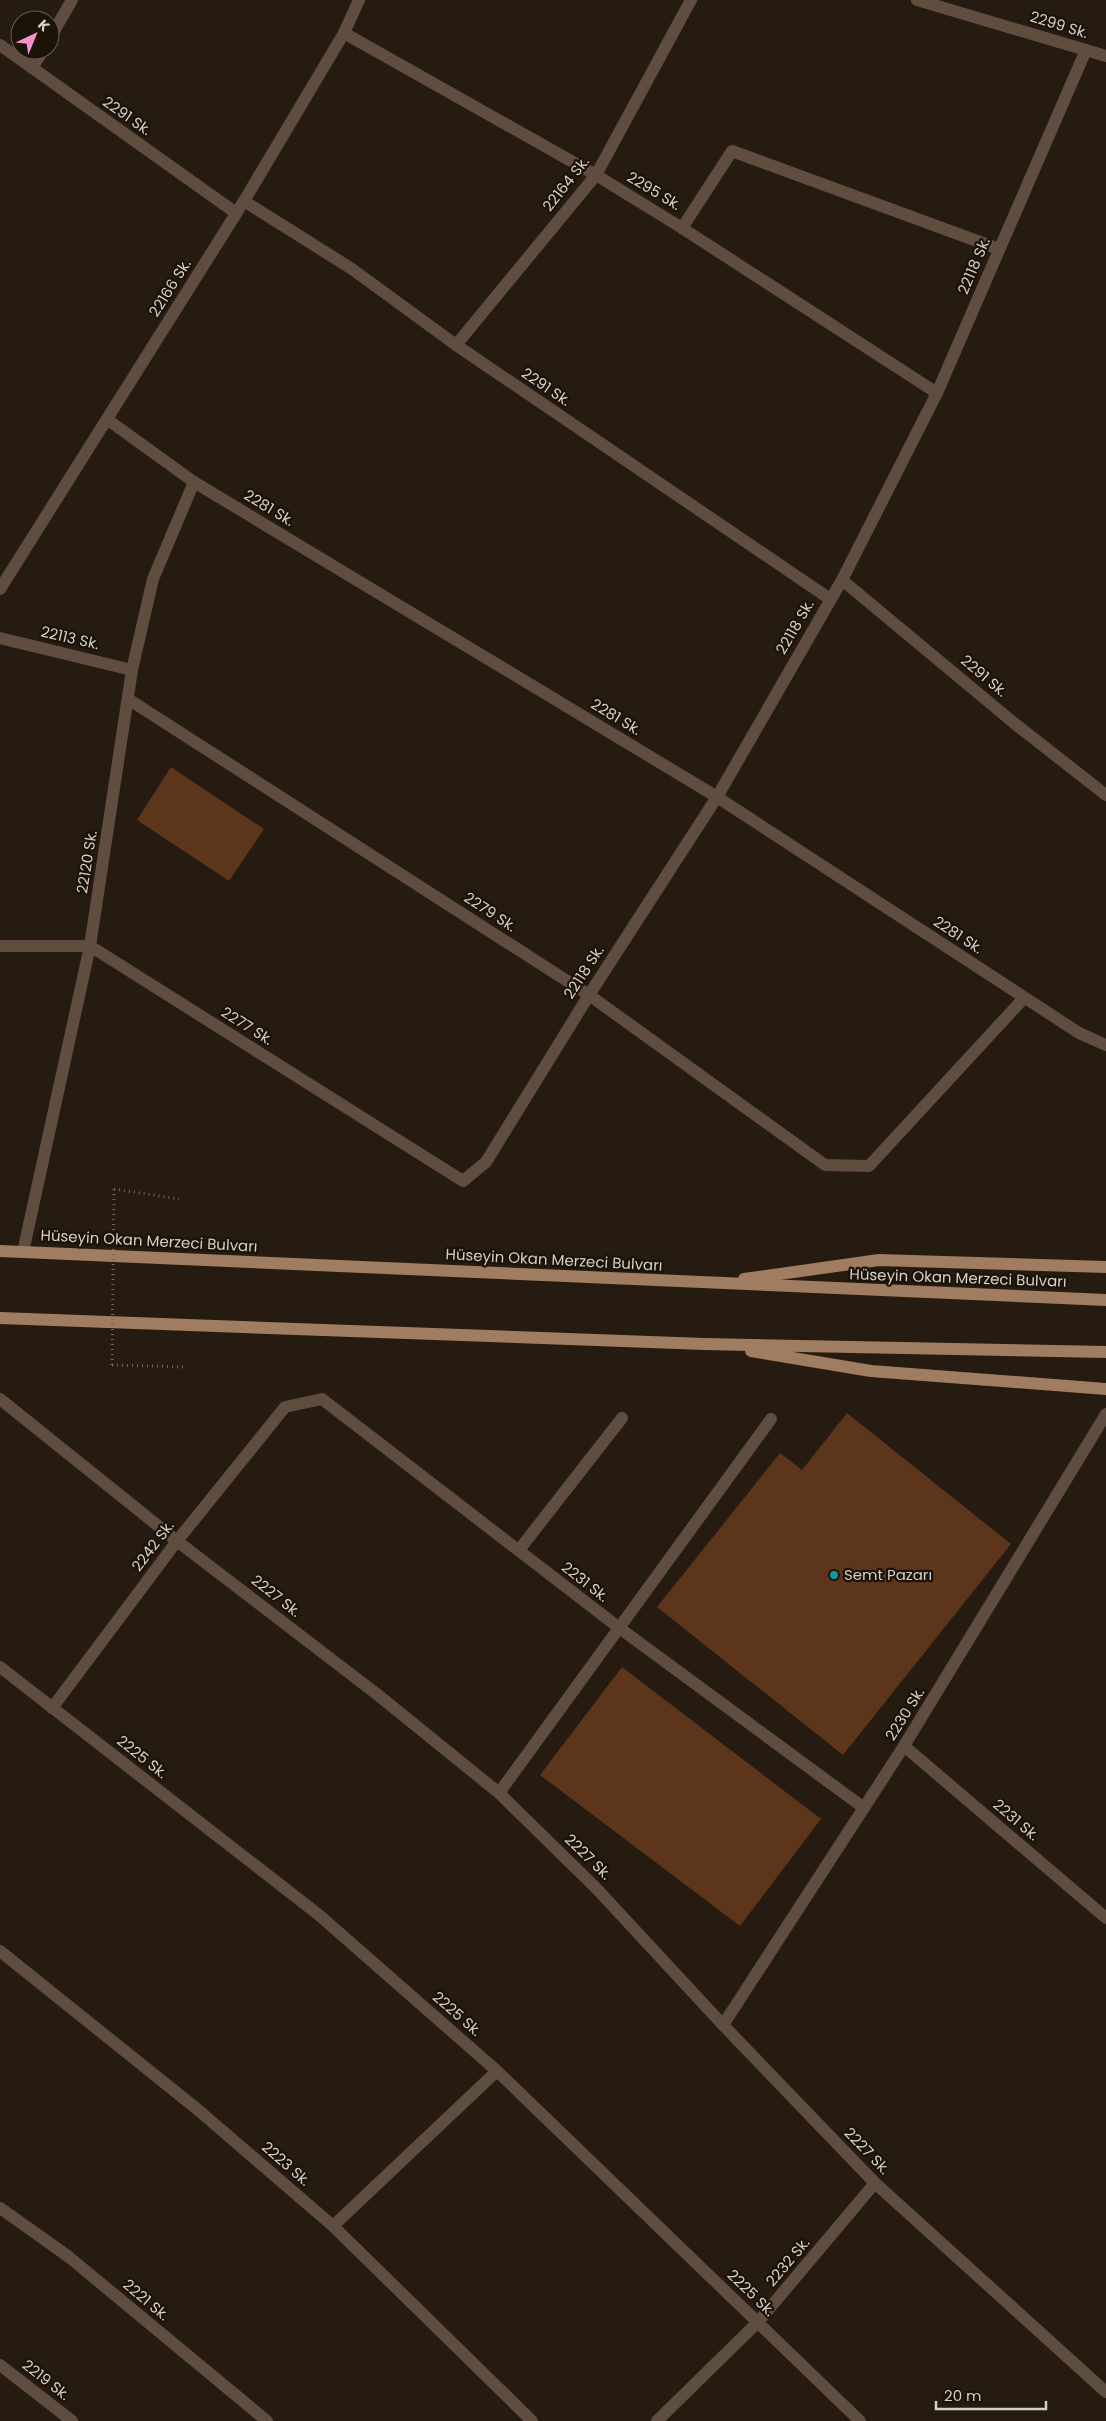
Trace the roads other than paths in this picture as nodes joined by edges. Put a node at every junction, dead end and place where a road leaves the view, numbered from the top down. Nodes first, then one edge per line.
1 (72, 0) edge
2 (359, 0) edge
3 (691, 0) edge
4 (917, 0) edge
5 (60, 21) edge
6 (344, 33) junction
7 (0, 45) edge
8 (1086, 50) junction
9 (1106, 56) edge
10 (37, 60) edge
11 (32, 68) junction
12 (596, 175) junction
13 (244, 201) junction
14 (236, 213) junction
15 (682, 228) junction
16 (999, 250) junction
17 (456, 345) junction
18 (937, 393) junction
19 (108, 420) junction
20 (194, 482) junction
21 (842, 580) junction
22 (0, 589) edge
23 (830, 599) junction
24 (0, 638) edge
25 (132, 670) junction
26 (128, 699) junction
27 (1106, 795) edge
28 (717, 797) junction
29 (0, 946) edge
30 (90, 946) junction
31 (589, 995) junction
32 (1024, 998) junction
33 (1106, 1045) edge
34 (463, 1181) joint
35 (0, 1251) edge
36 (23, 1252) junction
37 (1106, 1267) edge
38 (712, 1284) junction
39 (1106, 1300) edge
40 (0, 1318) edge
41 (704, 1344) junction
42 (1106, 1352) edge
43 (1106, 1389) edge
44 (0, 1399) edge
45 (284, 1407) joint
46 (1106, 1414) edge
47 (622, 1418) dead end
48 (771, 1419) dead end
49 (177, 1540) junction
50 (519, 1550) junction
51 (618, 1627) junction
52 (0, 1667) edge
53 (52, 1708) junction
54 (904, 1746) junction
55 (498, 1794) junction
56 (864, 1808) junction
57 (1106, 1918) edge
58 (0, 1951) edge
59 (723, 2025) junction
60 (497, 2071) junction
61 (875, 2184) junction
62 (0, 2208) edge
63 (333, 2226) junction
64 (758, 2322) junction
65 (0, 2365) edge
66 (1106, 2392) edge
67 (72, 2421) edge
68 (267, 2421) edge
69 (532, 2421) edge
70 (656, 2421) edge
71 (860, 2421) edge

1 - 5 street
2 - 6 street, 22166 Sk.
3 - 12 street, 22164 Sk.
4 - 8 street, 2299 Sk.
6 - 12 street, 2295 Sk.
6 - 13 street, 22166 Sk.
7 - 11 street, 2291 Sk.
8 - 9 street, 2299 Sk.
8 - 16 street, 22118 Sk.
10 - 11 street
11 - 14 street, 2291 Sk.
12 - 15 street, 2295 Sk.
12 - 17 street, 22164 Sk.
13 - 14 street, 22166 Sk.
13 - 17 street, 2291 Sk.
14 - 19 street, 22166 Sk.
15 - 16 street
15 - 18 street, 2295 Sk.
16 - 18 street, 22118 Sk.
17 - 23 street, 2291 Sk.
18 - 21 street, 22118 Sk.
19 - 20 street, 2281 Sk.
19 - 22 street, 22166 Sk.
20 - 25 street, 22120 Sk.
20 - 28 street, 2281 Sk.
21 - 23 street, 22118 Sk.
21 - 27 street, 2291 Sk.
23 - 28 street, 22118 Sk.
24 - 25 street, 22113 Sk.
25 - 26 street, 22120 Sk.
26 - 30 street, 22120 Sk.
26 - 31 street, 2279 Sk.
28 - 31 street, 22118 Sk.
28 - 32 street, 2281 Sk.
29 - 30 street
30 - 34 street, 2277 Sk.
30 - 36 street, 22120 Sk.
31 - 32 street, 2279 Sk.
31 - 34 street, 22118 Sk.
32 - 33 street, 2281 Sk.
35 - 36 main road, Hüseyin Okan Merzeci Bulvarı
36 - 38 main road, Hüseyin Okan Merzeci Bulvarı
37 - 38 main road
38 - 39 main road, Hüseyin Okan Merzeci Bulvarı
40 - 41 main road
41 - 42 main road
41 - 43 main road
44 - 49 street, 2227 Sk.
45 - 49 street, 2242 Sk.
45 - 50 street, 2231 Sk.
46 - 54 street, 2230 Sk.
47 - 50 street
48 - 51 street
49 - 53 street, 2242 Sk.
49 - 55 street, 2227 Sk.
50 - 51 street, 2231 Sk.
51 - 55 street
51 - 56 street, 2231 Sk.
52 - 53 street, 2225 Sk.
53 - 60 street, 2225 Sk.
54 - 56 street, 2230 Sk.
54 - 57 street, 2231 Sk.
55 - 59 street, 2227 Sk.
56 - 59 street, 2230 Sk.
58 - 63 street, 2223 Sk.
59 - 61 street, 2227 Sk.
60 - 63 street
60 - 64 street, 2225 Sk.
61 - 64 street, 2232 Sk.
61 - 66 street, 2227 Sk.
62 - 68 street, 2221 Sk.
63 - 69 street, 2223 Sk.
64 - 70 street, 2232 Sk.
64 - 71 street, 2225 Sk.
65 - 67 street, 2219 Sk.

